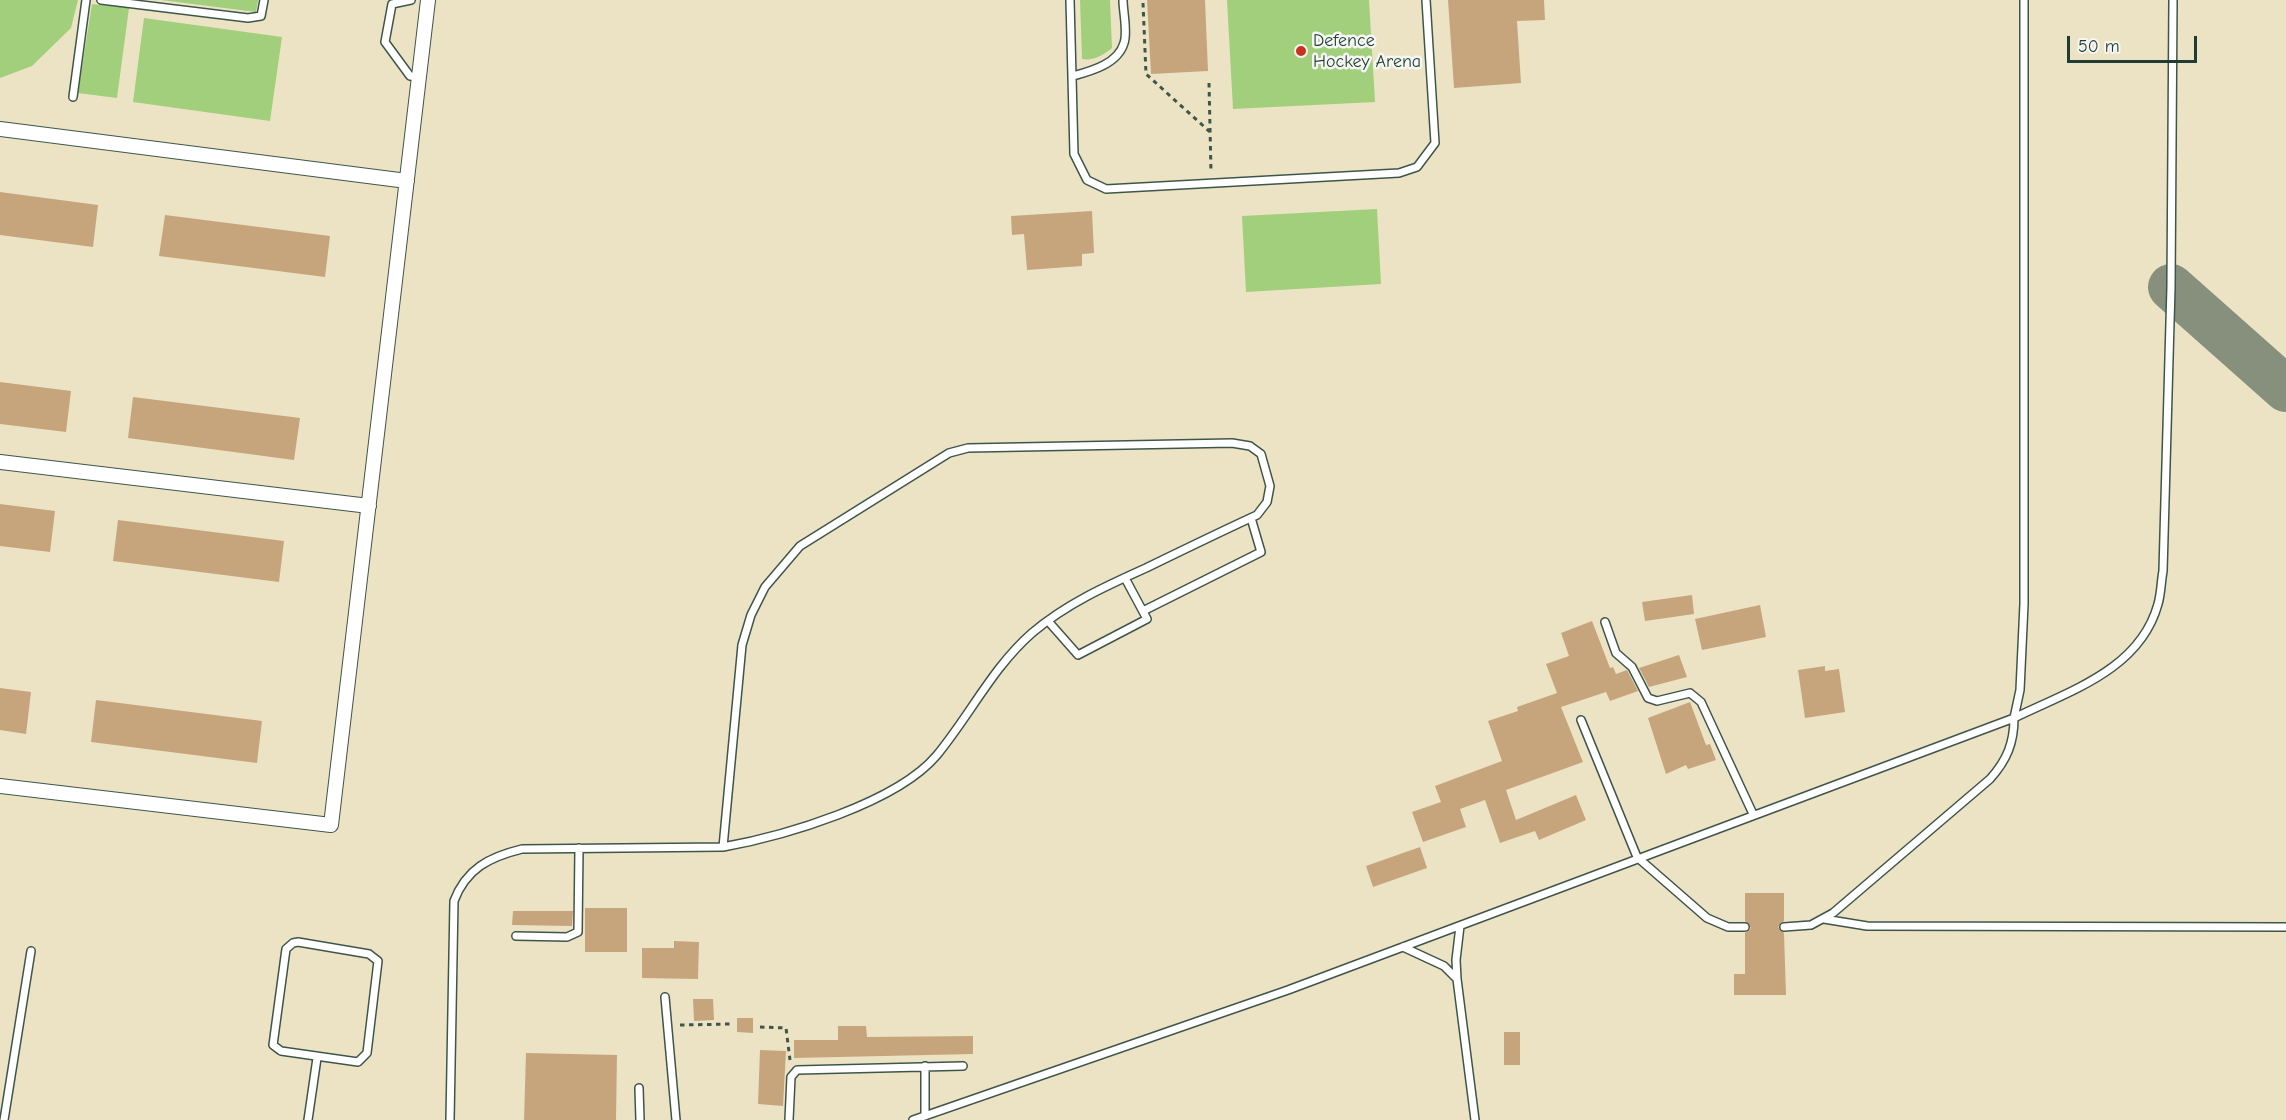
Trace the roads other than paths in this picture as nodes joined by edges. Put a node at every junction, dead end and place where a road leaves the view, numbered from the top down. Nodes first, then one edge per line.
1 (87, 0) edge
2 (101, 0) edge
3 (264, 0) edge
4 (411, 0) edge
5 (428, 0) edge
6 (1070, 0) edge
7 (1123, 0) edge
8 (1426, 0) edge
9 (2024, 0) edge
10 (2173, 0) edge
11 (1073, 76) junction
12 (418, 77) junction
13 (73, 97) dead end
14 (0, 129) edge
15 (406, 181) junction
16 (0, 462) edge
17 (369, 506) junction
18 (1251, 518) junction
19 (1125, 578) junction
20 (1143, 611) junction
21 (1048, 621) junction
22 (1605, 622) dead end
23 (2014, 718) junction
24 (1581, 720) dead end
25 (0, 786) edge
26 (1753, 814) junction
27 (723, 847) junction
28 (579, 848) junction
29 (1637, 857) junction
30 (1824, 919) junction
31 (1460, 926) junction
32 (1745, 927) dead end
33 (1784, 927) dead end
34 (2286, 927) edge
35 (516, 936) dead end
36 (1403, 947) junction
37 (31, 951) dead end
38 (1457, 979) junction
39 (665, 997) dead end
40 (317, 1058) junction
41 (925, 1066) junction
42 (963, 1066) dead end
43 (639, 1088) dead end
44 (925, 1116) junction
45 (4, 1120) edge
46 (308, 1120) edge
47 (450, 1120) edge
48 (640, 1120) edge
49 (676, 1120) edge
50 (789, 1120) edge
51 (913, 1120) edge
52 (1475, 1120) edge

1 - 13 lane
2 - 3 lane
4 - 12 lane
5 - 12 street
6 - 11 lane
7 - 11 lane
8 - 11 lane
9 - 23 lane
10 - 23 lane
12 - 15 street
14 - 15 street
15 - 17 street
16 - 17 street
17 - 25 street
18 - 19 lane
18 - 20 lane
18 - 27 lane
19 - 20 lane
19 - 21 lane
20 - 21 lane
21 - 27 lane
22 - 26 lane
23 - 26 lane
23 - 30 lane
24 - 29 lane
26 - 29 lane
27 - 28 lane
28 - 35 lane
28 - 47 lane
29 - 31 lane
29 - 32 lane
30 - 33 lane
30 - 34 lane
31 - 36 lane
31 - 38 lane
36 - 38 lane
36 - 44 lane
37 - 45 lane
38 - 52 lane
39 - 49 lane
40 - 40 lane
40 - 46 lane
41 - 42 lane
41 - 44 lane
41 - 50 lane
43 - 48 lane
44 - 51 lane

